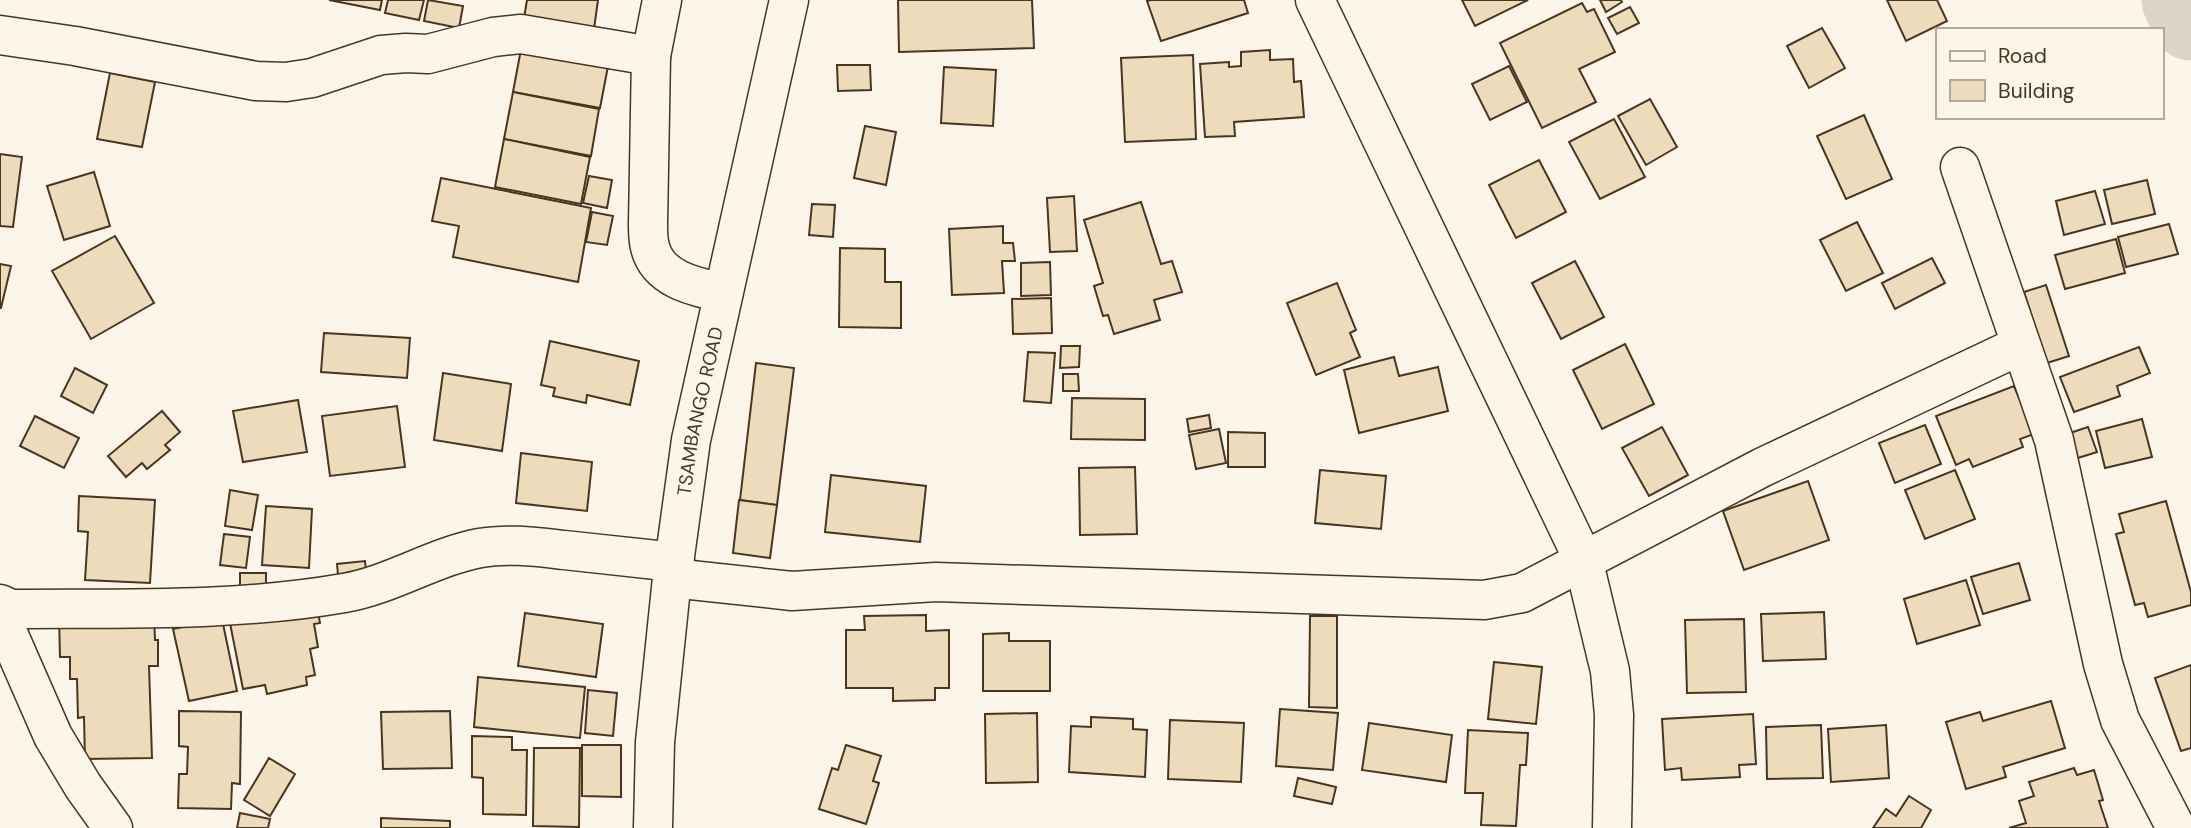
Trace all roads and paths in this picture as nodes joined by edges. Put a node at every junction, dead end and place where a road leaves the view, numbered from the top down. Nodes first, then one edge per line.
1 (662, 0) edge
2 (789, 0) edge
3 (1315, 0) edge
4 (0, 35) edge
5 (652, 56) junction
6 (1960, 167) dead end
7 (723, 293) junction
8 (2021, 345) junction
9 (1583, 559) junction
10 (674, 570) junction
11 (0, 604) edge
12 (0, 615) edge
13 (113, 828) edge
14 (653, 828) edge
15 (1612, 828) edge
16 (2176, 828) edge

1 - 5 street
2 - 7 street, TSAMBANGO ROAD
3 - 9 street
4 - 5 street
5 - 7 street
6 - 8 street
7 - 10 street, TSAMBANGO ROAD
8 - 9 street
8 - 16 street
9 - 10 street
9 - 15 street
10 - 11 street
10 - 14 street, TSAMBANGO ROAD
12 - 13 street

